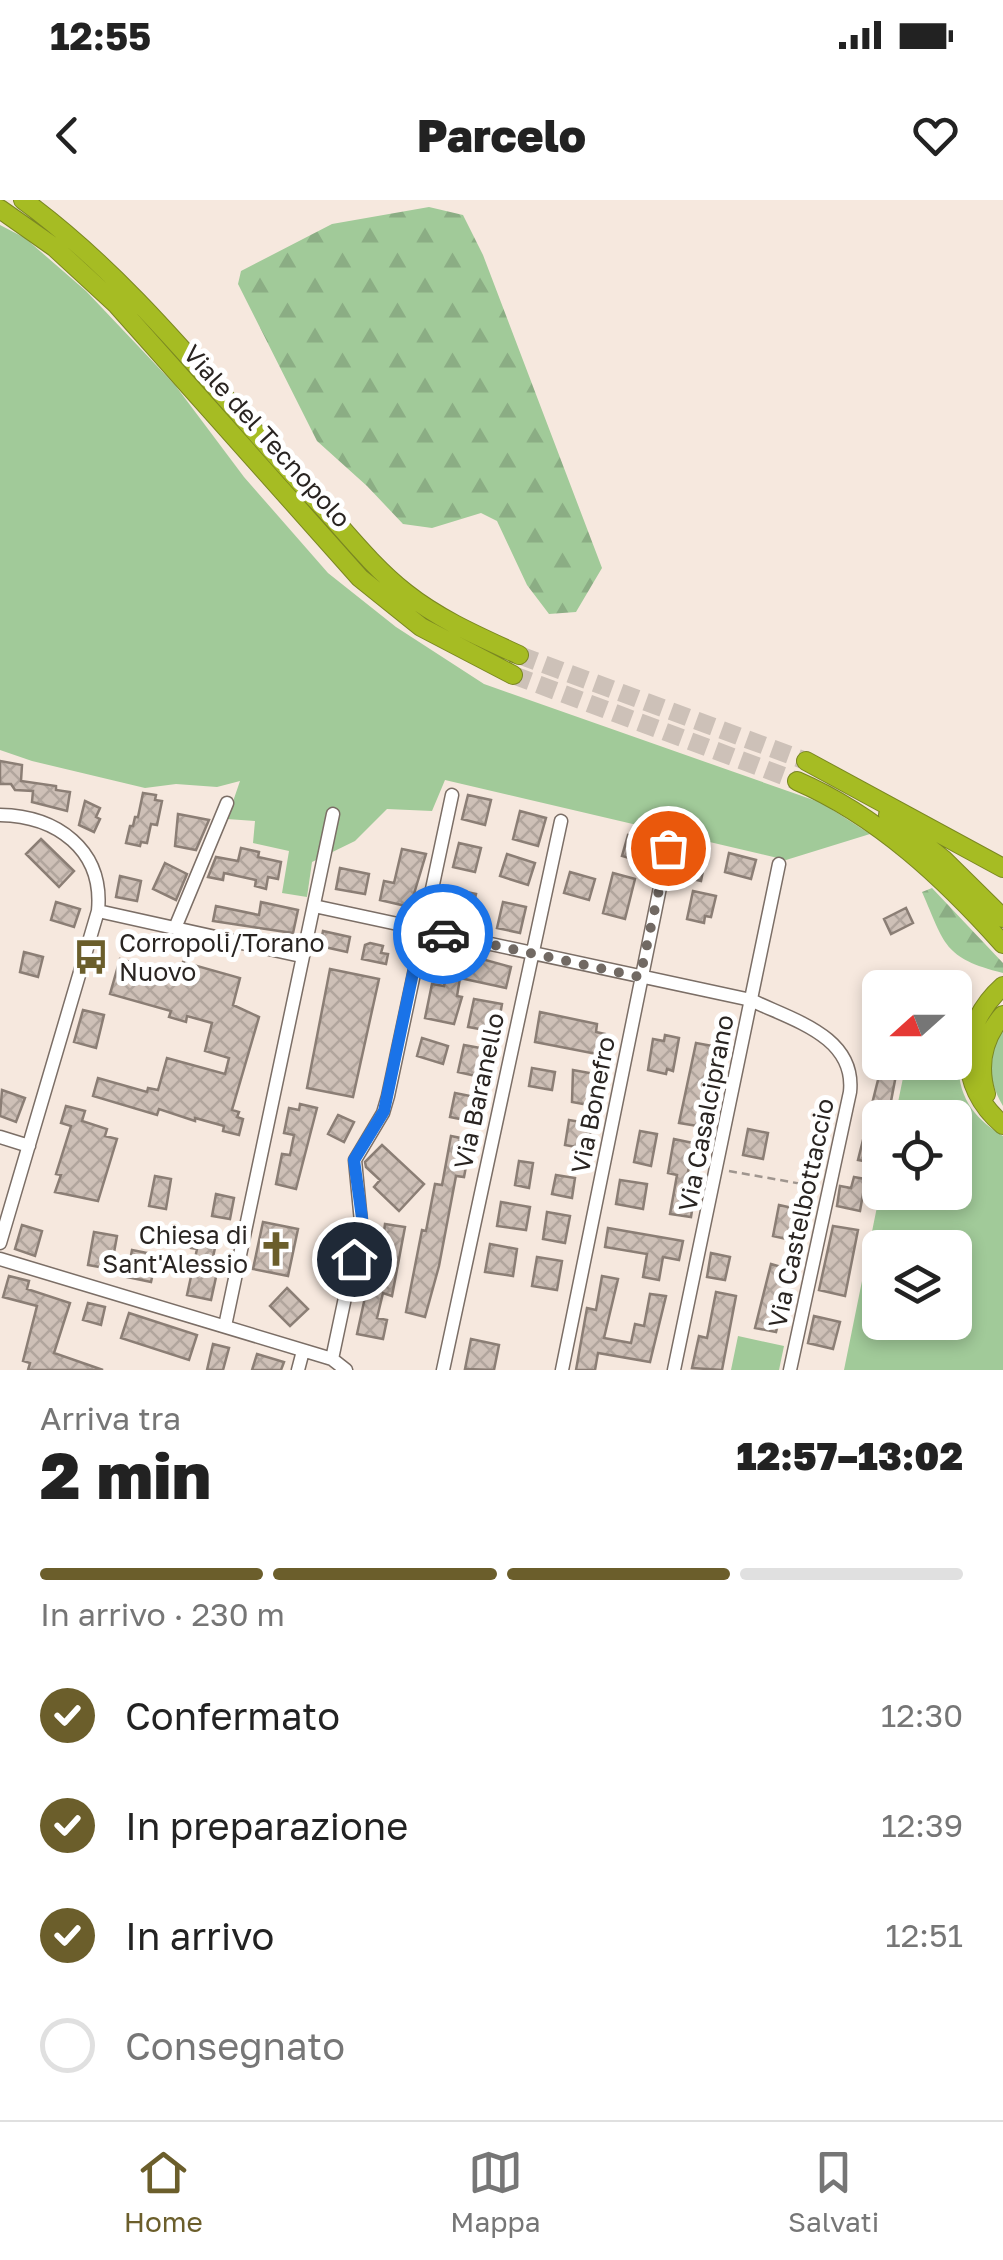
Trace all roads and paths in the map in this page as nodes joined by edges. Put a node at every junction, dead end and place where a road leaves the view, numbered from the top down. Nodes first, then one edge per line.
1 (24, 200) edge
2 (0, 209) edge
3 (124, 299) junction
4 (519, 655) tunnel mouth
5 (513, 674) tunnel mouth
6 (806, 761) tunnel mouth
7 (846, 780) junction
8 (797, 781) tunnel mouth
9 (452, 796) dead end
10 (227, 803) dead end
11 (332, 814) dead end
12 (0, 815) edge
13 (561, 821) dead end
14 (668, 848) dead end
15 (779, 864) dead end
16 (1003, 868) edge
17 (314, 906) junction
18 (98, 911) junction
19 (1003, 918) edge
20 (175, 928) junction
21 (422, 930) junction
22 (1003, 944) edge
23 (531, 952) junction
24 (301, 956) junction
25 (640, 977) junction
26 (1003, 986) edge
27 (751, 1000) junction
28 (1003, 1016) edge
29 (1001, 1123) edge
30 (0, 1136) edge
31 (29, 1146) junction
32 (718, 1168) junction
33 (830, 1188) junction
34 (0, 1243) edge
35 (0, 1259) edge
36 (225, 1326) junction
37 (303, 1351) junction
38 (332, 1359) junction
39 (298, 1370) edge
40 (346, 1370) edge
41 (443, 1370) edge
42 (562, 1370) edge
43 (674, 1370) edge
44 (790, 1370) edge

1 - 3 highway, Viale del Tecnopolo
2 - 3 highway, Viale del Tecnopolo
3 - 4 highway, Viale del Tecnopolo
3 - 5 highway, Viale del Tecnopolo
6 - 7 highway
7 - 16 highway
7 - 19 highway
8 - 22 highway
9 - 21 street
10 - 20 street
11 - 17 street
12 - 18 street
13 - 23 street, Via Baranello
14 - 25 street, Via Bonefro
15 - 27 street, Via Casalciprano
17 - 21 street, Via Castelbottaccio
17 - 24 street
18 - 20 street
18 - 31 street
20 - 24 street
21 - 23 street, Via Castelbottaccio
21 - 38 street
23 - 25 street, Via Castelbottaccio
23 - 41 street, Via Baranello
24 - 36 street
25 - 27 street, Via Castelbottaccio
25 - 42 street, Via Bonefro
26 - 29 highway
27 - 32 street, Via Casalciprano
27 - 33 street, Via Castelbottaccio
28 - 29 highway
30 - 31 street
31 - 34 street
32 - 33 path
32 - 43 street, Via Casalciprano
33 - 44 street, Via Castelbottaccio
35 - 36 street
36 - 37 street
37 - 38 street
37 - 39 street
38 - 40 street

